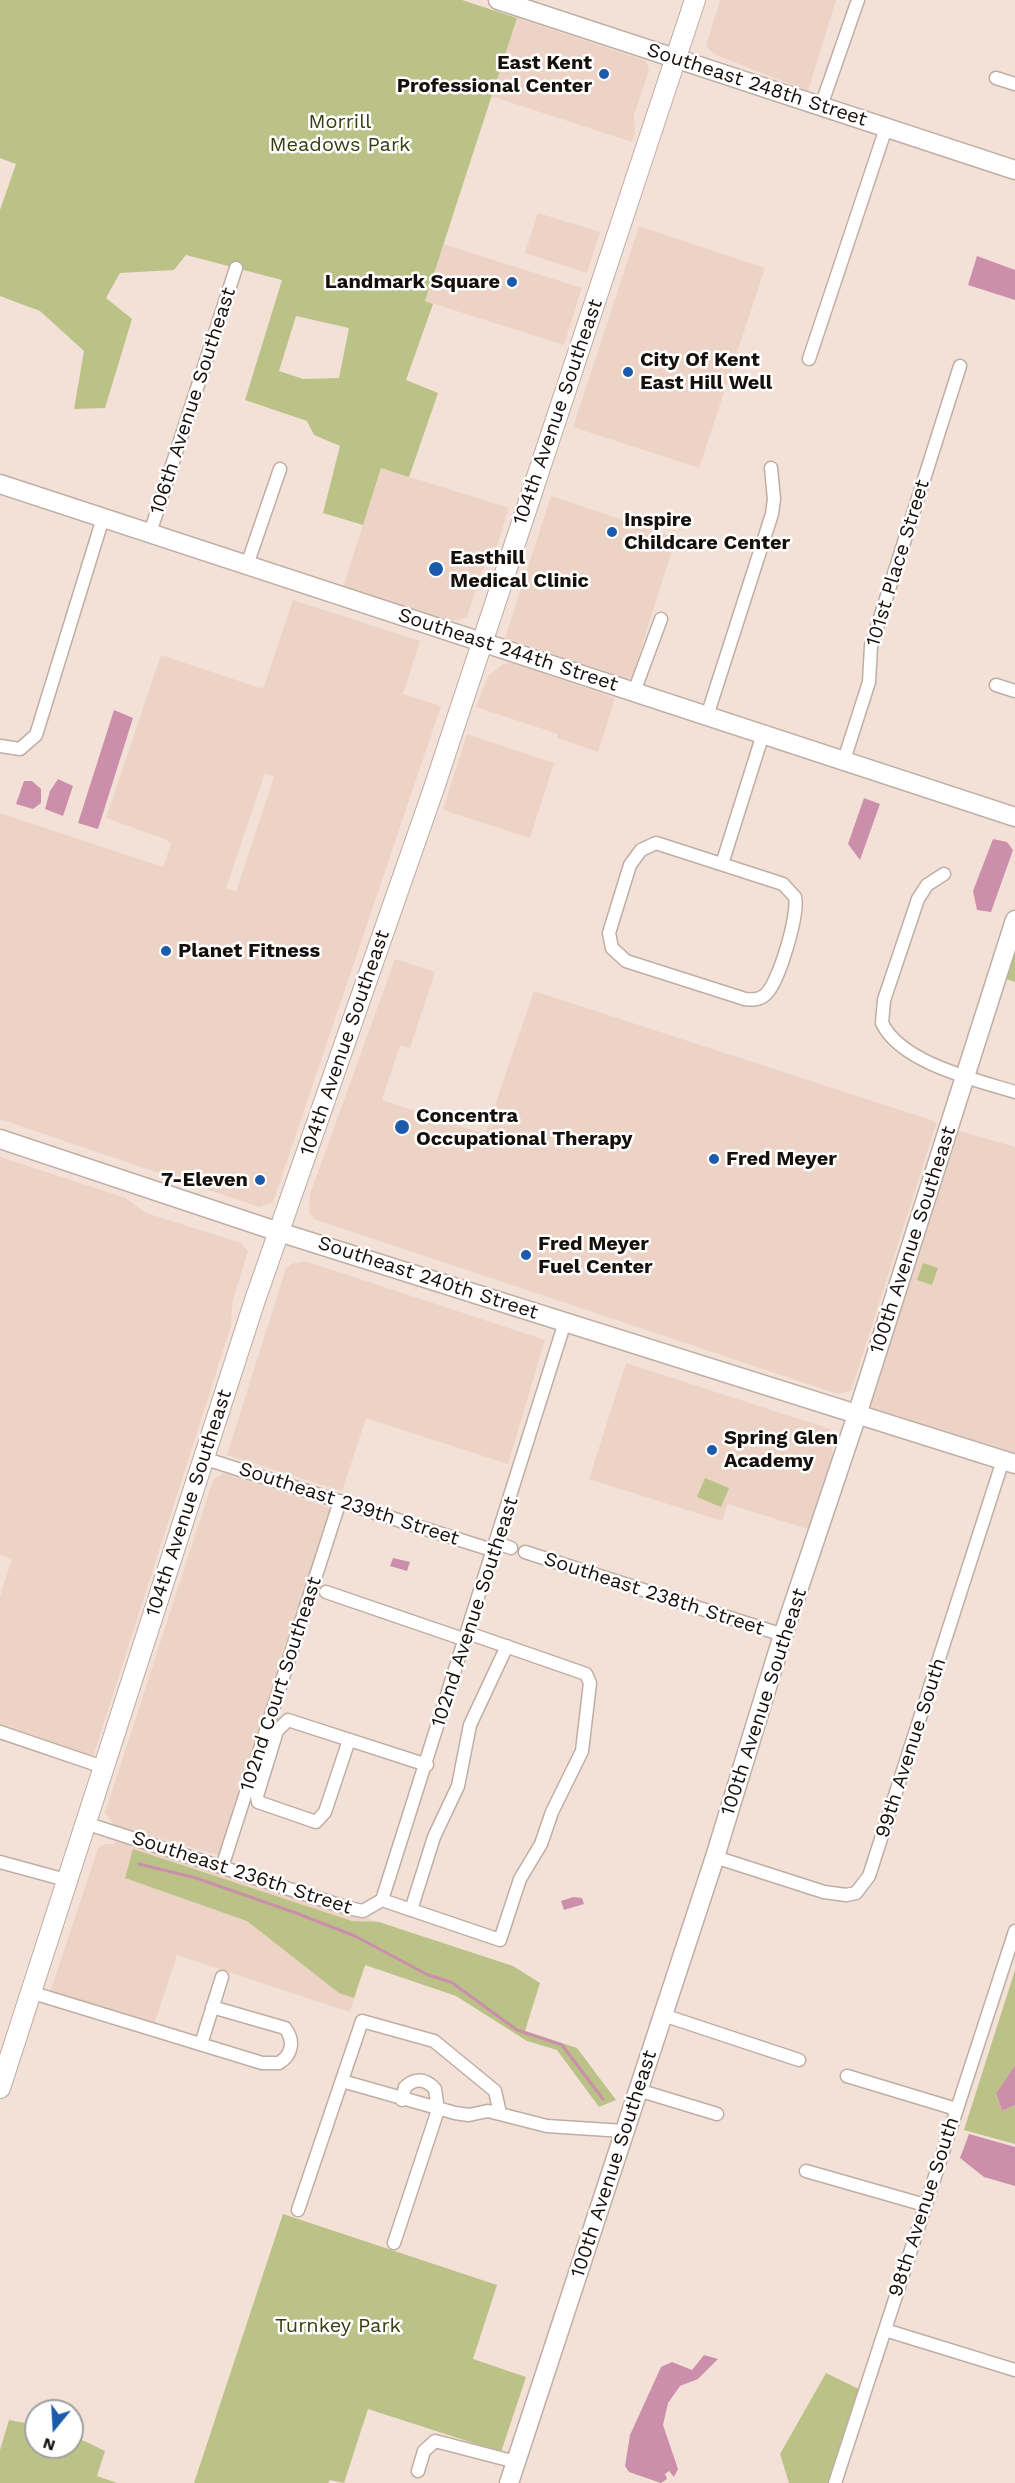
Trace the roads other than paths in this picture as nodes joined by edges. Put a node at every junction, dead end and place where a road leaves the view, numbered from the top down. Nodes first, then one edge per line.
1 (498, 0) edge
2 (695, 0) edge
3 (858, 0) edge
4 (677, 59) junction
5 (996, 78) dead end
6 (1015, 84) edge
7 (821, 106) junction
8 (886, 128) junction
9 (1015, 170) edge
10 (236, 268) dead end
11 (809, 359) dead end
12 (960, 366) dead end
13 (771, 468) dead end
14 (280, 469) dead end
15 (0, 484) edge
16 (103, 518) junction
17 (150, 533) junction
18 (248, 565) junction
19 (661, 618) dead end
20 (482, 642) junction
21 (996, 685) dead end
22 (1015, 691) edge
23 (634, 692) junction
24 (707, 716) junction
25 (763, 734) junction
26 (0, 746) edge
27 (844, 760) junction
28 (1015, 817) edge
29 (722, 864) junction
30 (944, 874) dead end
31 (1015, 920) edge
32 (965, 1077) junction
33 (1015, 1092) edge
34 (0, 1139) edge
35 (279, 1232) junction
36 (565, 1322) junction
37 (857, 1415) junction
38 (203, 1458) junction
39 (1009, 1462) edge
40 (340, 1501) junction
41 (496, 1547) junction
42 (511, 1548) dead end
43 (525, 1552) dead end
44 (326, 1592) dead end
45 (783, 1635) junction
46 (467, 1637) junction
47 (507, 1646) junction
48 (0, 1732) edge
49 (349, 1740) junction
50 (427, 1765) junction
51 (103, 1767) junction
52 (85, 1823) junction
53 (715, 1857) junction
54 (0, 1862) edge
55 (222, 1867) junction
56 (66, 1880) junction
57 (382, 1900) junction
58 (411, 1910) junction
59 (1015, 1931) edge
60 (222, 1977) dead end
61 (30, 1992) junction
62 (212, 2007) junction
63 (663, 2015) junction
64 (201, 2044) junction
65 (799, 2060) dead end
66 (847, 2076) dead end
67 (342, 2081) junction
68 (0, 2088) edge
69 (638, 2090) junction
70 (402, 2100) junction
71 (421, 2105) junction
72 (956, 2109) junction
73 (438, 2110) junction
74 (500, 2113) junction
75 (717, 2114) dead end
76 (432, 2127) junction
77 (624, 2131) junction
78 (806, 2171) dead end
79 (925, 2205) junction
80 (298, 2210) dead end
81 (394, 2243) dead end
82 (885, 2330) junction
83 (1015, 2370) edge
84 (516, 2462) junction
85 (418, 2471) dead end
86 (509, 2483) edge
87 (835, 2483) edge

1 - 4 street, Southeast 248th Street
2 - 4 main road, 104th Avenue Southeast
3 - 7 street
4 - 7 street, Southeast 248th Street
4 - 20 main road, 104th Avenue Southeast
5 - 6 street
7 - 8 street, Southeast 248th Street
8 - 9 street, Southeast 248th Street
8 - 11 street
10 - 17 street, 106th Avenue Southeast
12 - 27 street, 101st Place Street
13 - 24 street
14 - 18 street
15 - 16 street, Southeast 244th Street
16 - 17 street, Southeast 244th Street
16 - 26 street
17 - 18 street, Southeast 244th Street
18 - 20 street, Southeast 244th Street
19 - 23 street
20 - 23 street, Southeast 244th Street
20 - 35 main road, 104th Avenue Southeast
21 - 22 street
23 - 24 street, Southeast 244th Street
24 - 25 street, Southeast 244th Street
25 - 27 street, Southeast 244th Street
25 - 29 street
27 - 28 street, Southeast 244th Street
29 - 29 street
30 - 32 street
31 - 32 street, 100th Avenue Southeast
32 - 33 street
32 - 37 street, 100th Avenue Southeast
34 - 35 street, Southeast 240th Street
35 - 36 street, Southeast 240th Street
35 - 38 main road, 104th Avenue Southeast
36 - 37 street, Southeast 240th Street
36 - 41 street, 102nd Avenue Southeast
37 - 39 street, Southeast 240th Street
37 - 45 street, 100th Avenue Southeast
38 - 40 street, Southeast 239th Street
38 - 51 main road, 104th Avenue Southeast
39 - 53 street, 99th Avenue South
40 - 41 street, Southeast 239th Street
40 - 55 street, 102nd Court Southeast
41 - 42 street
41 - 46 street, 102nd Avenue Southeast
43 - 45 street, Southeast 238th Street
44 - 46 street
45 - 53 street, 100th Avenue Southeast
46 - 47 street
46 - 50 street, 102nd Avenue Southeast
47 - 58 street
47 - 58 street, Southeast 236th Street
48 - 51 street
49 - 49 street, 102nd Court Southeast
49 - 50 street
50 - 57 street, 102nd Avenue Southeast
51 - 52 main road, 104th Avenue Southeast
52 - 55 street, Southeast 236th Street
52 - 56 main road, 104th Avenue Southeast
53 - 63 street, 100th Avenue Southeast
54 - 56 street
55 - 57 street, Southeast 236th Street
56 - 61 main road, 104th Avenue Southeast
57 - 58 street, Southeast 236th Street
59 - 72 street, 98th Avenue South
60 - 62 street
61 - 64 street
61 - 68 main road, 104th Avenue Southeast
62 - 64 street
62 - 64 street
63 - 65 street
63 - 69 street, 100th Avenue Southeast
66 - 72 street
67 - 70 street
67 - 74 street
67 - 80 street
69 - 75 street
69 - 77 street, 100th Avenue Southeast
70 - 71 street
70 - 73 street
71 - 73 street
71 - 76 street
72 - 79 street, 98th Avenue South
73 - 74 street
73 - 76 street
74 - 77 street
76 - 81 street
77 - 84 street, 100th Avenue Southeast
78 - 79 street
79 - 82 street, 98th Avenue South
82 - 83 street
82 - 87 street, 98th Avenue South
84 - 85 street
84 - 86 street, 100th Avenue Southeast

